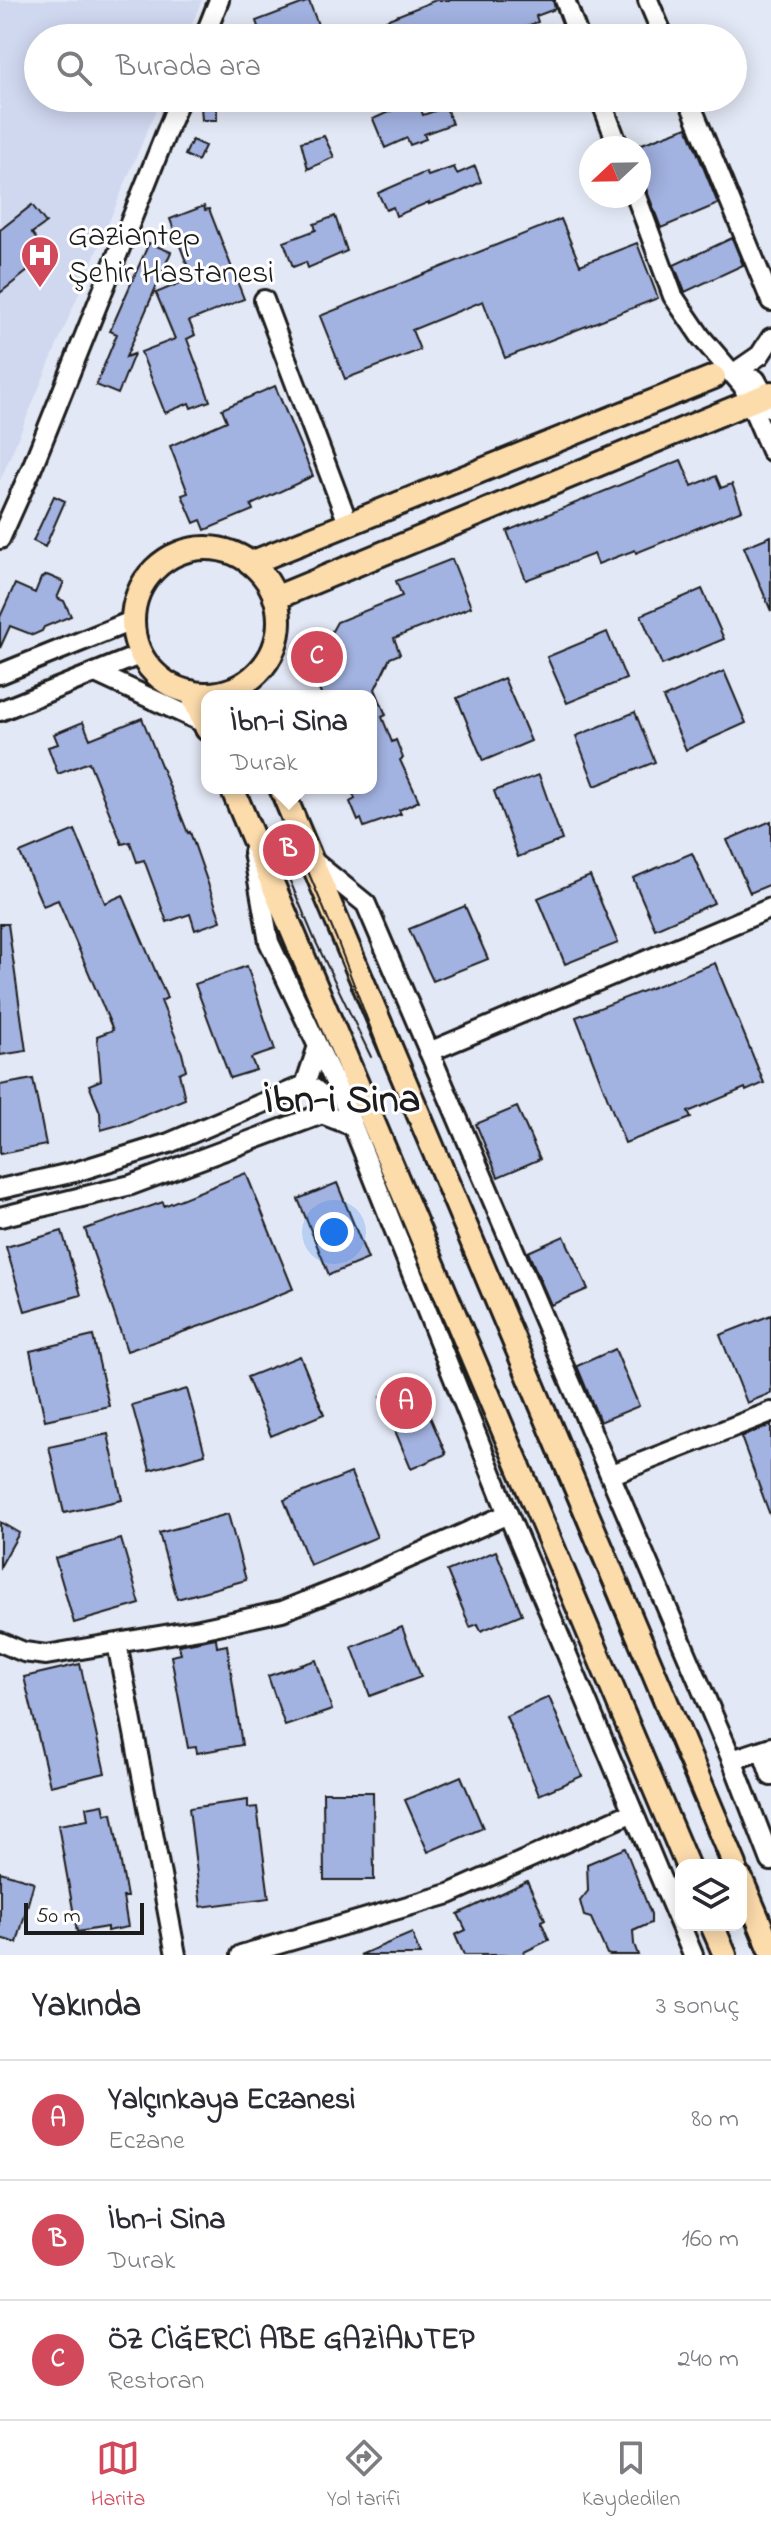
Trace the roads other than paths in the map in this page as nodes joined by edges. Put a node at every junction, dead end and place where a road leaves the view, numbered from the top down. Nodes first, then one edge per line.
1 (219, 0) edge
2 (565, 0) edge
3 (650, 1) edge
4 (210, 24) edge
5 (574, 24) edge
6 (659, 24) edge
7 (174, 112) edge
8 (605, 112) edge
9 (694, 112) edge
10 (614, 136) edge
11 (640, 208) edge
12 (264, 300) dead end
13 (771, 301) edge
14 (771, 338) edge
15 (724, 375) junction
16 (765, 400) edge
17 (771, 451) edge
18 (348, 523) junction
19 (0, 539) edge
20 (251, 563) junction
21 (275, 598) junction
22 (134, 620) junction
23 (142, 654) junction
24 (0, 674) edge
25 (98, 674) junction
26 (243, 690) edge
27 (191, 692) junction
28 (201, 692) edge
29 (0, 711) edge
30 (201, 715) edge
31 (201, 724) edge
32 (235, 794) edge
33 (283, 794) edge
34 (248, 826) junction
35 (309, 858) junction
36 (771, 908) edge
37 (318, 1046) junction
38 (429, 1052) junction
39 (305, 1085) junction
40 (322, 1114) junction
41 (353, 1126) junction
42 (0, 1189) edge
43 (0, 1217) edge
44 (771, 1412) edge
45 (610, 1475) junction
46 (508, 1514) junction
47 (0, 1642) edge
48 (117, 1643) junction
49 (766, 1748) edge
50 (732, 1760) junction
51 (771, 1776) edge
52 (771, 1785) edge
53 (746, 1794) junction
54 (633, 1812) junction
55 (684, 1859) edge
56 (732, 1859) edge
57 (771, 1861) edge
58 (747, 1893) edge
59 (715, 1931) edge
60 (771, 1950) edge
61 (176, 1955) edge
62 (241, 1955) edge
63 (693, 1955) edge
64 (725, 1955) edge

1 - 4 street
2 - 5 street
3 - 6 street
7 - 19 street
8 - 10 street
9 - 13 street
11 - 15 street
12 - 18 street
14 - 15 street
15 - 16 street
15 - 18 main road
16 - 17 street
16 - 21 main road
18 - 20 main road
20 - 21 main road
20 - 22 main road
21 - 26 main road
22 - 23 main road
22 - 24 street
23 - 25 street
23 - 27 main road
25 - 29 street
25 - 31 street
27 - 28 main road
27 - 30 main road
32 - 34 main road
33 - 35 main road
34 - 37 street
34 - 55 main road
35 - 38 street
35 - 56 main road
36 - 38 street
37 - 39 street
37 - 41 street
38 - 45 street
39 - 40 street
39 - 42 street
40 - 41 street
40 - 43 street
41 - 46 street
44 - 45 street
45 - 50 street
46 - 48 street
46 - 54 street
47 - 48 street
48 - 61 street
49 - 50 street
49 - 51 street
50 - 53 street
52 - 53 street
53 - 57 street
54 - 62 street
54 - 63 street
58 - 60 main road
59 - 64 main road

